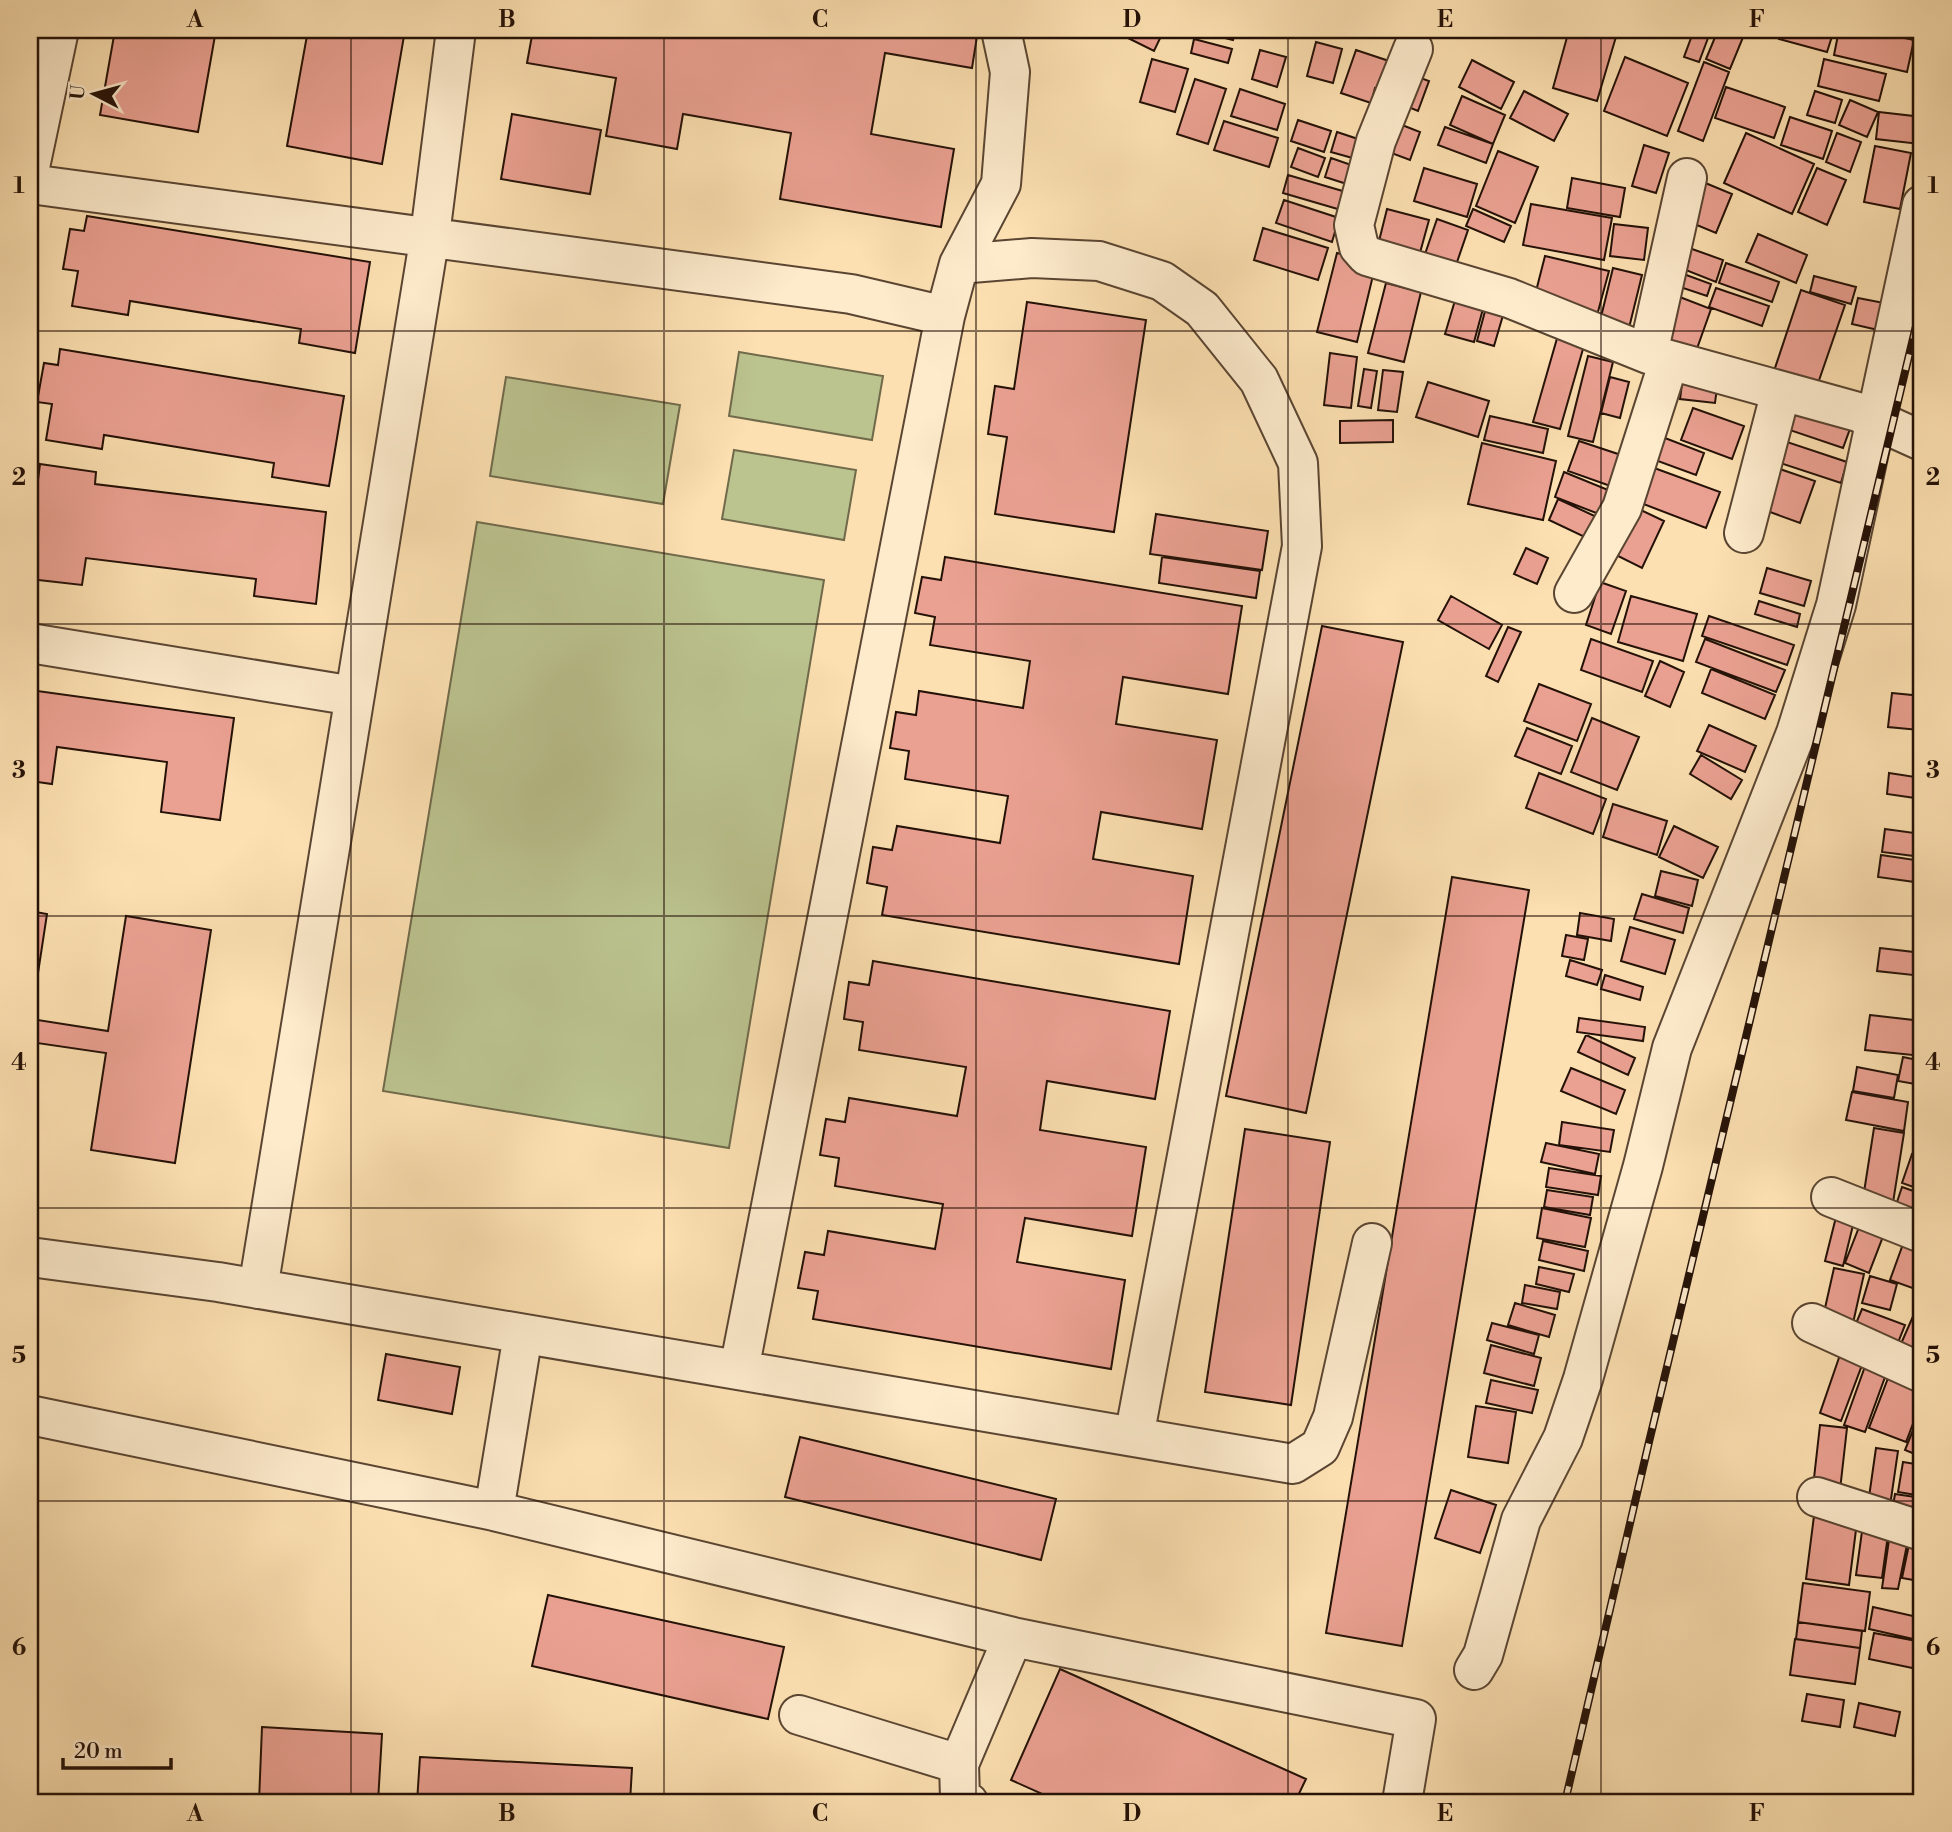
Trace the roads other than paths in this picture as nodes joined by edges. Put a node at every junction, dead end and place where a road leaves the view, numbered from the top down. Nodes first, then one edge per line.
1 (60, 30) edge
2 (456, 30) edge
3 (1001, 30) edge
4 (1413, 49) dead end
5 (30, 167) edge
6 (1686, 178) dead end
7 (30, 184) edge
8 (1922, 205) edge
9 (430, 235) junction
10 (960, 264) junction
11 (945, 316) junction
12 (1658, 358) junction
13 (1781, 391) junction
14 (1866, 415) junction
15 (1922, 441) edge
16 (1744, 533) dead end
17 (1574, 593) dead end
18 (30, 643) edge
19 (354, 696) junction
20 (1831, 1197) dead end
21 (1922, 1233) edge
22 (1372, 1243) dead end
23 (30, 1257) edge
24 (258, 1289) junction
25 (1812, 1324) dead end
26 (523, 1334) junction
27 (739, 1370) junction
28 (1922, 1373) edge
29 (30, 1415) edge
30 (1134, 1437) junction
31 (1817, 1497) dead end
32 (494, 1511) junction
33 (1922, 1531) edge
34 (1013, 1637) junction
35 (1474, 1670) dead end
36 (799, 1714) dead end
37 (958, 1764) junction
38 (968, 1802) edge
39 (1402, 1802) edge

1 - 5 street
2 - 9 street
3 - 10 street
4 - 12 street
6 - 12 street
7 - 9 street
8 - 14 street
9 - 11 street
9 - 19 street
10 - 11 street
10 - 30 street
11 - 27 street
12 - 13 street
12 - 17 street
13 - 14 street
13 - 16 street
14 - 15 street
14 - 35 street
18 - 19 street
19 - 24 street
20 - 21 street
22 - 30 street
23 - 24 street
24 - 26 street
25 - 28 street
26 - 27 street
26 - 32 street
27 - 30 street
29 - 32 street
31 - 33 street
32 - 34 street
34 - 37 street
34 - 39 street
36 - 37 street
37 - 38 street

